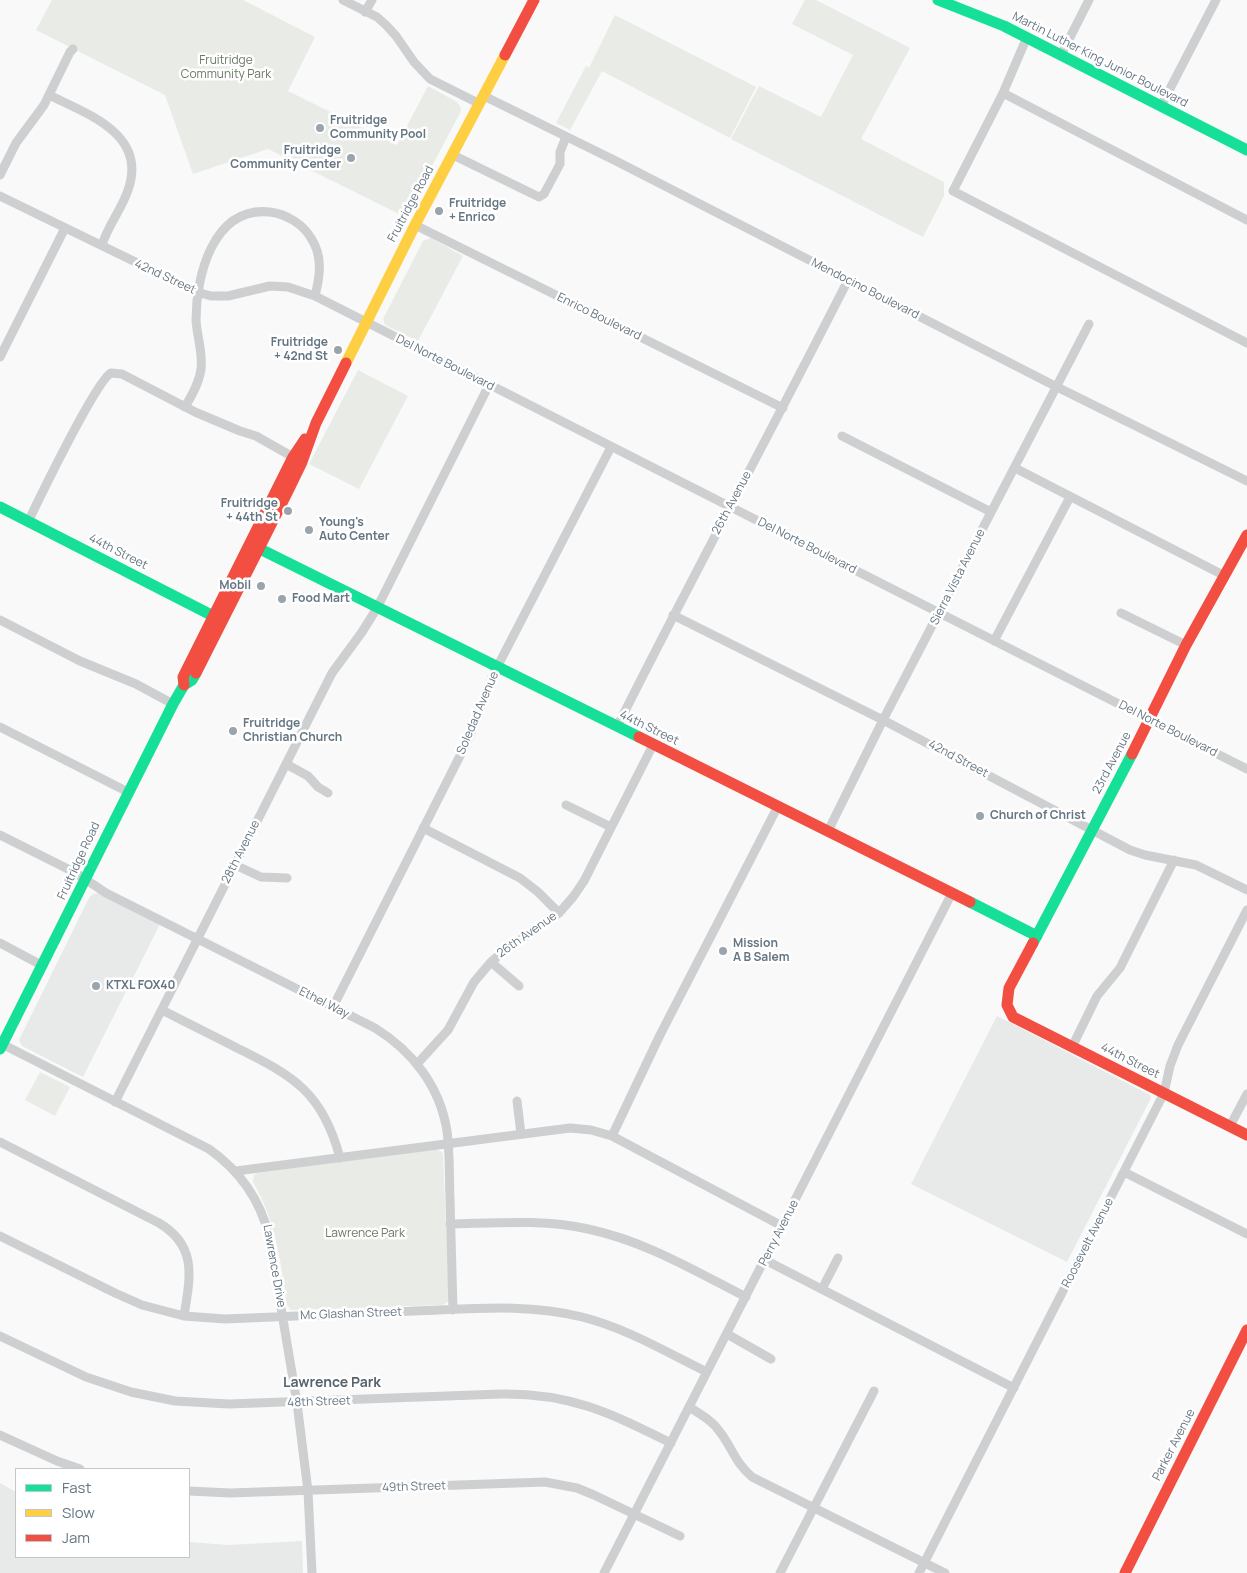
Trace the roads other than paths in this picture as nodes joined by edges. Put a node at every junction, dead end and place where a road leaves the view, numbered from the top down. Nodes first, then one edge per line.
1 (343, 0) edge
2 (372, 0) edge
3 (534, 0) edge
4 (938, 0) edge
5 (1089, 0) edge
6 (1216, 0) edge
7 (366, 12) junction
8 (1027, 37) junction
9 (73, 49) dead end
10 (1061, 55) junction
11 (1003, 93) junction
12 (49, 95) junction
13 (482, 100) junction
14 (1161, 106) junction
15 (566, 137) junction
16 (1247, 150) edge
17 (453, 154) junction
18 (0, 175) edge
19 (0, 196) edge
20 (1247, 220) edge
21 (415, 225) junction
22 (65, 228) junction
23 (102, 245) junction
24 (848, 280) junction
25 (197, 292) junction
26 (315, 296) junction
27 (366, 323) junction
28 (1089, 324) dead end
29 (1247, 343) edge
30 (0, 358) edge
31 (489, 385) junction
32 (1057, 387) junction
33 (185, 407) junction
34 (783, 408) junction
35 (316, 423) junction
36 (842, 436) dead end
37 (611, 447) junction
38 (294, 457) junction
39 (1014, 468) junction
40 (1247, 481) edge
41 (1070, 497) junction
42 (729, 506) junction
43 (0, 507) edge
44 (991, 512) junction
45 (28, 522) junction
46 (1247, 535) edge
47 (255, 546) junction
48 (1225, 576) junction
49 (377, 608) junction
50 (939, 613) junction
51 (1120, 613) dead end
52 (673, 615) junction
53 (218, 619) junction
54 (0, 620) edge
55 (994, 641) junction
56 (1186, 645) junction
57 (498, 668) junction
58 (173, 704) junction
59 (883, 720) junction
60 (1150, 720) junction
61 (0, 727) edge
62 (617, 727) junction
63 (653, 745) junction
64 (286, 764) junction
65 (1247, 769) edge
66 (128, 792) junction
67 (328, 793) dead end
68 (566, 805) dead end
69 (778, 806) junction
70 (611, 827) junction
71 (424, 828) junction
72 (1092, 829) junction
73 (828, 831) junction
74 (0, 835) edge
75 (1174, 860) junction
76 (235, 865) junction
77 (287, 878) dead end
78 (86, 880) junction
79 (1247, 890) edge
80 (952, 893) junction
81 (1247, 910) edge
82 (559, 913) junction
83 (1037, 936) junction
84 (198, 938) junction
85 (0, 944) edge
86 (491, 962) junction
87 (43, 966) junction
88 (519, 986) dead end
89 (1007, 1005) joint
90 (333, 1007) junction
91 (162, 1010) junction
92 (1, 1046) edge
93 (1072, 1047) junction
94 (418, 1064) junction
95 (1164, 1093) junction
96 (1247, 1094) edge
97 (517, 1101) dead end
98 (115, 1102) junction
99 (1230, 1126) junction
100 (521, 1134) junction
101 (1247, 1135) edge
102 (612, 1136) junction
103 (0, 1142) edge
104 (448, 1144) junction
105 (340, 1158) junction
106 (236, 1171) junction
107 (1124, 1172) junction
108 (450, 1224) junction
109 (782, 1226) junction
110 (1247, 1234) edge
111 (0, 1236) edge
112 (838, 1258) dead end
113 (765, 1260) junction
114 (822, 1289) junction
115 (746, 1297) junction
116 (453, 1310) junction
117 (184, 1316) junction
118 (283, 1317) junction
119 (1247, 1330) edge
120 (727, 1334) junction
121 (0, 1336) edge
122 (771, 1360) dead end
123 (707, 1372) junction
124 (1014, 1388) junction
125 (874, 1391) dead end
126 (297, 1403) junction
127 (689, 1407) junction
128 (0, 1435) edge
129 (670, 1443) junction
130 (77, 1468) edge
131 (190, 1491) edge
132 (308, 1491) junction
133 (813, 1508) junction
134 (634, 1514) junction
135 (680, 1536) dead end
136 (924, 1563) junction
137 (312, 1573) edge
138 (604, 1573) edge
139 (780, 1573) edge
140 (919, 1573) edge
141 (945, 1573) edge
142 (1125, 1573) edge

1 - 7 street, Mendocino Boulevard
2 - 7 street
3 - 13 street, Fruitridge Road
4 - 8 street, Martin Luther King Junior Boulevard
5 - 10 street
6 - 14 street
7 - 13 street, Mendocino Boulevard
8 - 10 street, Martin Luther King Junior Boulevard
8 - 11 street
9 - 12 street
10 - 14 street, Martin Luther King Junior Boulevard
11 - 20 street
11 - 29 street
12 - 18 street
12 - 23 street
13 - 15 street, Mendocino Boulevard
13 - 17 street, Fruitridge Road
14 - 16 street, Martin Luther King Junior Boulevard
15 - 17 street
15 - 24 street, Mendocino Boulevard
17 - 21 street, Fruitridge Road
19 - 22 street, 42nd Street
21 - 27 street, Fruitridge Road
21 - 34 street, Enrico Boulevard
22 - 23 street, 42nd Street
22 - 30 street
23 - 25 street, 42nd Street
24 - 32 street, Mendocino Boulevard
24 - 34 street, 26th Avenue
25 - 26 street, 42nd Street
25 - 26 street
25 - 33 street
26 - 27 street, 42nd Street
27 - 31 street, Del Norte Boulevard
27 - 35 street, Fruitridge Road
28 - 32 street, Sierra Vista Avenue
31 - 37 street, Del Norte Boulevard
31 - 49 street, 28th Avenue
32 - 39 street, Sierra Vista Avenue
32 - 40 street, Mendocino Boulevard
33 - 38 street
33 - 45 street
34 - 42 street, 26th Avenue
35 - 38 street, Fruitridge Road
35 - 47 street, Fruitridge Road
36 - 44 street
37 - 42 street, Del Norte Boulevard
37 - 57 street, Soledad Avenue
38 - 47 street, Fruitridge Road
39 - 41 street
39 - 44 street, Sierra Vista Avenue
41 - 48 street
41 - 55 street
42 - 50 street, Del Norte Boulevard
42 - 52 street, 26th Avenue
43 - 45 street, 44th Street
44 - 50 street, Sierra Vista Avenue
45 - 53 street, 44th Street
46 - 48 street, 23rd Avenue
47 - 49 street, 44th Street
47 - 53 street, Fruitridge Road
48 - 56 street, 23rd Avenue
49 - 57 street, 44th Street
49 - 64 street, 28th Avenue
50 - 55 street, Del Norte Boulevard
50 - 59 street, Sierra Vista Avenue
51 - 56 street
52 - 59 street, 42nd Street
52 - 62 street, 26th Avenue
53 - 58 street, Fruitridge Road
54 - 58 street
55 - 60 street, Del Norte Boulevard
56 - 60 street, 23rd Avenue
57 - 62 street, 44th Street
57 - 71 street, Soledad Avenue
58 - 66 street, Fruitridge Road
59 - 72 street, 42nd Street
59 - 73 street, Sierra Vista Avenue
60 - 65 street, Del Norte Boulevard
60 - 72 street, 23rd Avenue
61 - 66 street
62 - 63 street, 44th Street
63 - 69 street, 44th Street
63 - 70 street, 26th Avenue
64 - 67 street
64 - 76 street, 28th Avenue
66 - 78 street, Fruitridge Road
68 - 70 street
69 - 73 street, 44th Street
69 - 102 street
70 - 82 street, 26th Avenue
71 - 82 street
71 - 90 street, Soledad Avenue
72 - 75 street, 42nd Street
72 - 83 street, 23rd Avenue
73 - 80 street, 44th Street
74 - 78 street, Ethel Way
75 - 79 street, 42nd Street
75 - 93 street
76 - 77 street
76 - 84 street, 28th Avenue
78 - 84 street, Ethel Way
78 - 87 street, Fruitridge Road
80 - 83 street, 44th Street
80 - 109 street, Perry Avenue
81 - 95 street, Roosevelt Avenue
82 - 86 street, 26th Avenue
83 - 89 street, 23rd Avenue
84 - 90 street, Ethel Way
84 - 91 street, 28th Avenue
85 - 87 street
86 - 88 street
86 - 94 street, 26th Avenue
87 - 92 street, Fruitridge Road
89 - 93 street, 44th Street
90 - 94 street, Ethel Way
91 - 98 street, 28th Avenue
91 - 105 street
92 - 98 street, Lawrence Drive
93 - 95 street, 44th Street
94 - 104 street, Ethel Way
95 - 99 street, 44th Street
95 - 107 street, Roosevelt Avenue
96 - 99 street
97 - 100 street
98 - 106 street, Lawrence Drive
99 - 101 street, 44th Street
100 - 102 street
100 - 104 street
102 - 109 street
103 - 117 street
104 - 105 street
104 - 108 street, Ethel Way
105 - 106 street
106 - 118 street, Lawrence Drive
107 - 110 street
107 - 124 street, Roosevelt Avenue
108 - 115 street
108 - 116 street, Ethel Way
109 - 113 street, Perry Avenue
111 - 117 street, Mc Glashan Street
112 - 114 street
113 - 114 street
113 - 115 street, Perry Avenue
114 - 124 street
115 - 120 street, Perry Avenue
116 - 118 street, Mc Glashan Street
116 - 123 street, Mc Glashan Street
117 - 118 street, Mc Glashan Street
118 - 126 street, Lawrence Drive
119 - 142 street, Parker Avenue
120 - 122 street
120 - 123 street, Perry Avenue
121 - 126 street, 48th Street
123 - 127 street, Perry Avenue
124 - 136 street, Roosevelt Avenue
125 - 133 street
126 - 129 street, 48th Street
126 - 132 street, Lawrence Drive
127 - 129 street, Perry Avenue
127 - 133 street
128 - 130 street
129 - 134 street, Perry Avenue
131 - 132 street, 49th Street
132 - 134 street, 49th Street
132 - 137 street, Lawrence Drive
133 - 136 street
133 - 139 street
134 - 135 street, 49th Street
134 - 138 street, Perry Avenue
136 - 140 street, Roosevelt Avenue
136 - 141 street

